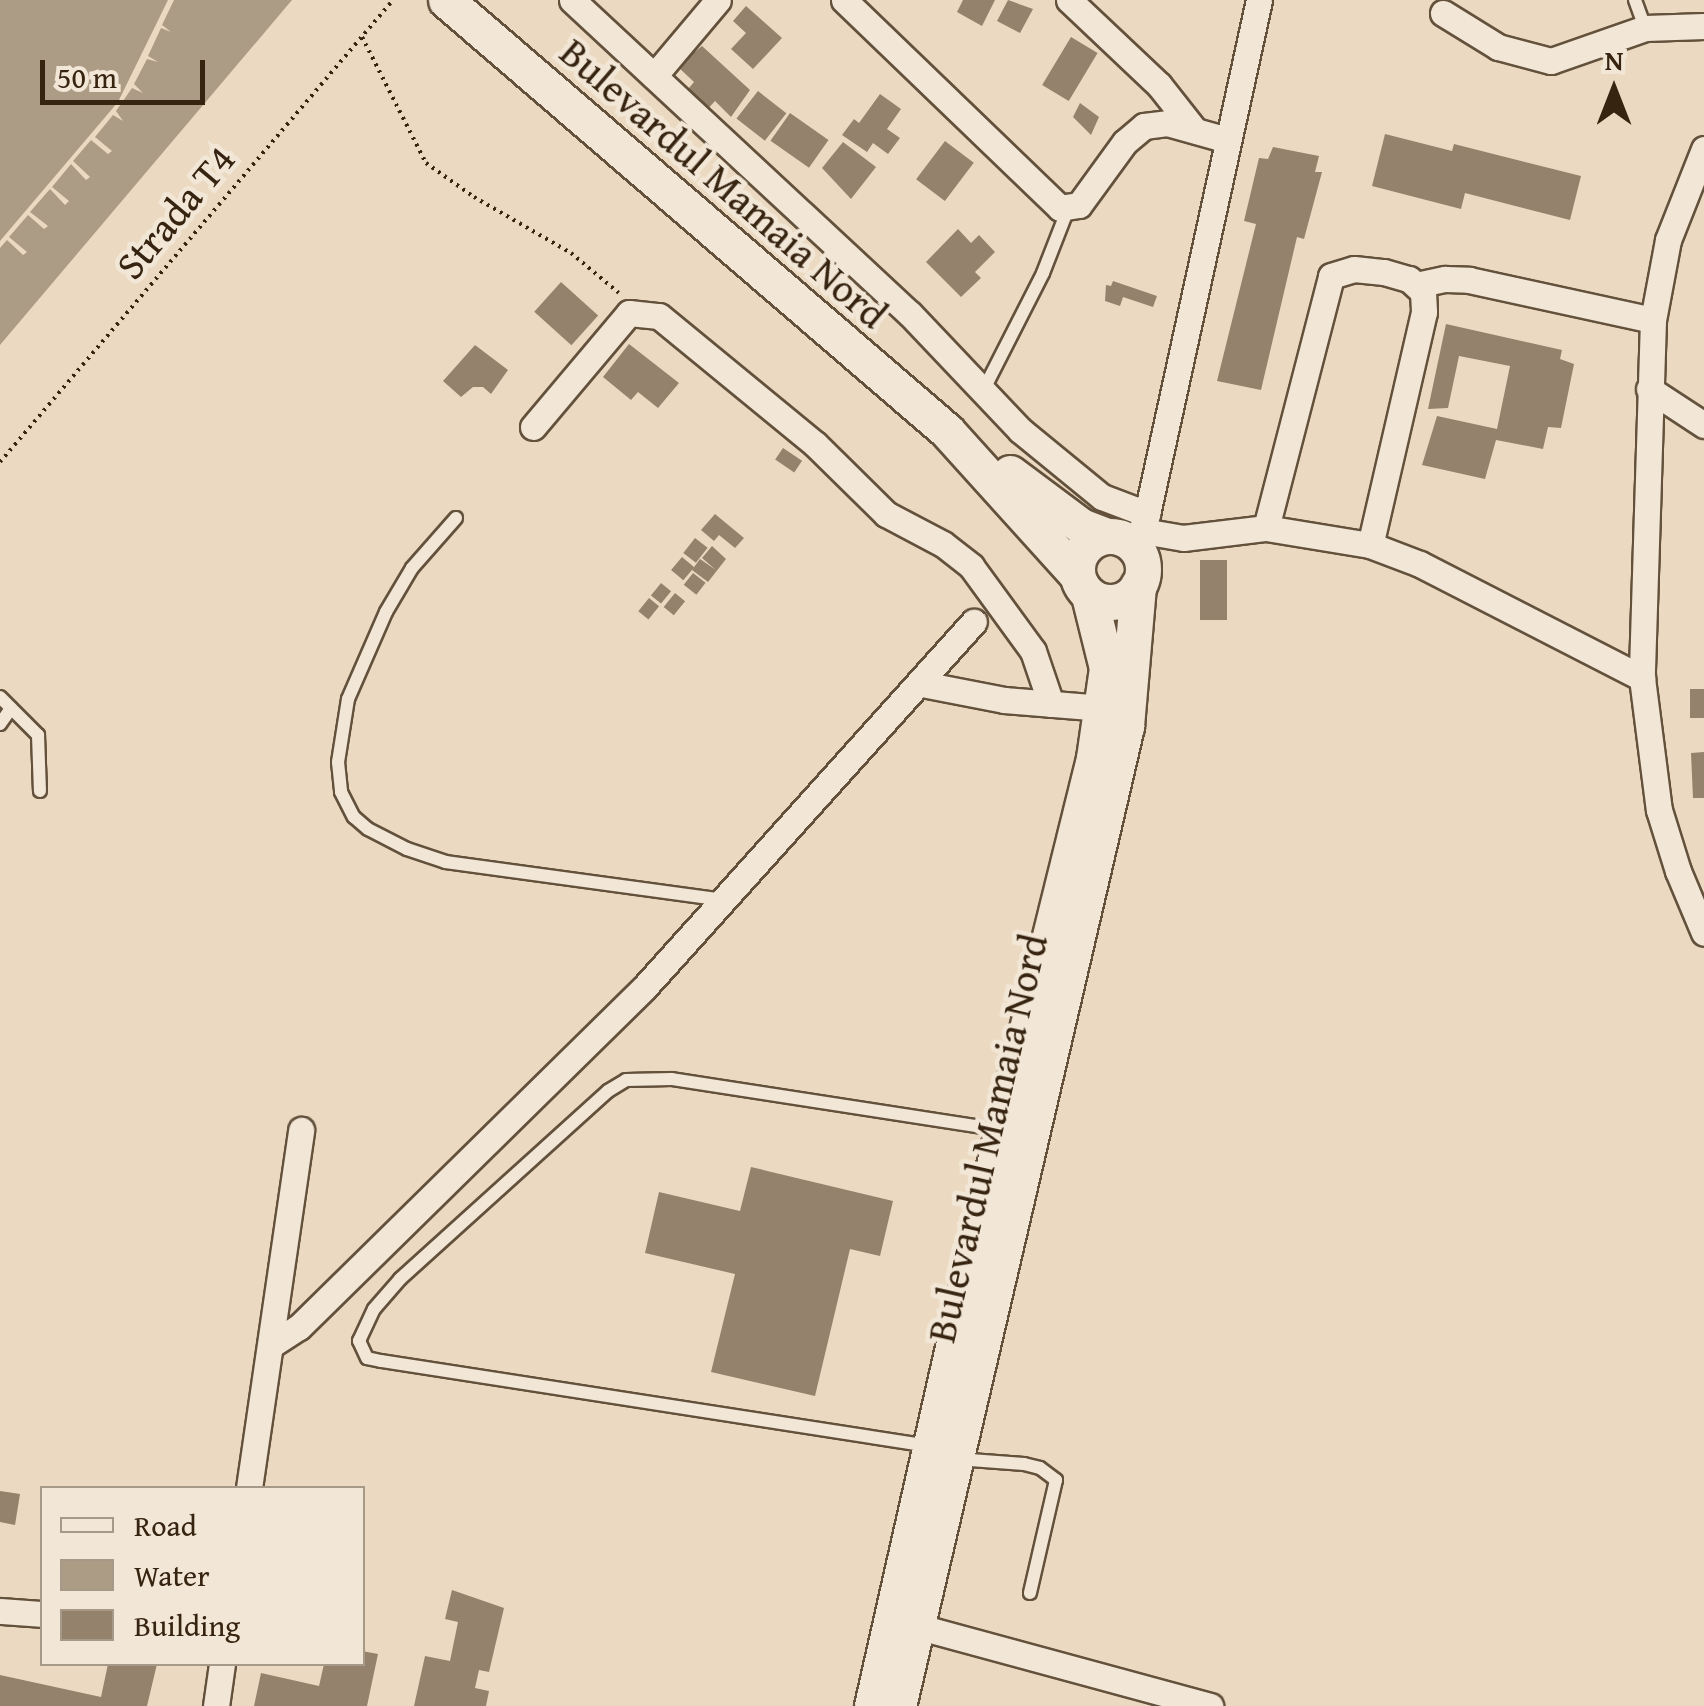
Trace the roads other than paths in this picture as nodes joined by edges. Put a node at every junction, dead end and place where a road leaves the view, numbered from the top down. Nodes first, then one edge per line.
1 (572, 0) edge
2 (718, 0) edge
3 (844, 0) edge
4 (1069, 0) edge
5 (1259, 0) edge
6 (1636, 0) edge
7 (458, 11) edge
8 (1443, 13) dead end
9 (1704, 26) edge
10 (1645, 28) junction
11 (654, 76) junction
12 (1193, 128) junction
13 (1228, 140) junction
14 (1704, 150) edge
15 (1068, 209) junction
16 (1416, 285) junction
17 (1653, 320) junction
18 (1649, 389) junction
19 (983, 391) junction
20 (1704, 425) edge
21 (533, 427) dead end
22 (947, 432) junction
23 (456, 518) dead end
24 (1266, 528) junction
25 (1133, 532) junction
26 (1370, 545) junction
27 (1083, 585) junction
28 (1138, 586) junction
29 (974, 622) dead end
30 (1642, 678) junction
31 (922, 684) junction
32 (0, 697) edge
33 (1052, 704) junction
34 (11, 708) junction
35 (1104, 708) junction
36 (0, 724) edge
37 (40, 791) dead end
38 (723, 900) junction
39 (1704, 933) edge
40 (301, 1130) dead end
41 (1002, 1130) junction
42 (270, 1345) junction
43 (943, 1452) junction
44 (248, 1486) edge
45 (1030, 1593) dead end
46 (0, 1611) edge
47 (40, 1614) edge
48 (916, 1626) junction
49 (222, 1666) edge
50 (216, 1706) edge
51 (872, 1706) edge
52 (898, 1706) edge
53 (1210, 1706) edge

1 - 11 street
2 - 11 street
3 - 15 street
4 - 12 street
5 - 13 street
6 - 10 lane
7 - 22 main road, Bulevardul Mamaia Nord
8 - 10 street
9 - 10 street
11 - 19 street
12 - 13 street
12 - 15 street
13 - 25 street
14 - 17 street
15 - 19 lane
16 - 17 street
16 - 24 street
16 - 26 street
17 - 18 street
18 - 20 street
18 - 30 street
19 - 25 street
21 - 33 street
22 - 25 main road, Bulevardul Mamaia Nord
22 - 27 main road, Bulevardul Mamaia Nord
23 - 38 lane
24 - 25 street
24 - 26 street
25 - 27 main road
25 - 28 main road
26 - 30 street
27 - 28 main road
27 - 35 main road, Bulevardul Mamaia Nord
28 - 43 main road, Bulevardul Mamaia Nord
29 - 31 street
30 - 39 street
31 - 33 street
31 - 38 street
32 - 34 lane
33 - 35 street
34 - 36 lane
34 - 37 lane
35 - 41 main road, Bulevardul Mamaia Nord
38 - 42 street
40 - 42 street
41 - 43 main road, Bulevardul Mamaia Nord
41 - 43 lane
42 - 44 street
43 - 45 lane
43 - 48 main road, Bulevardul Mamaia Nord
43 - 51 main road, Bulevardul Mamaia Nord
46 - 47 street
48 - 52 main road, Bulevardul Mamaia Nord
48 - 53 street
49 - 50 street

